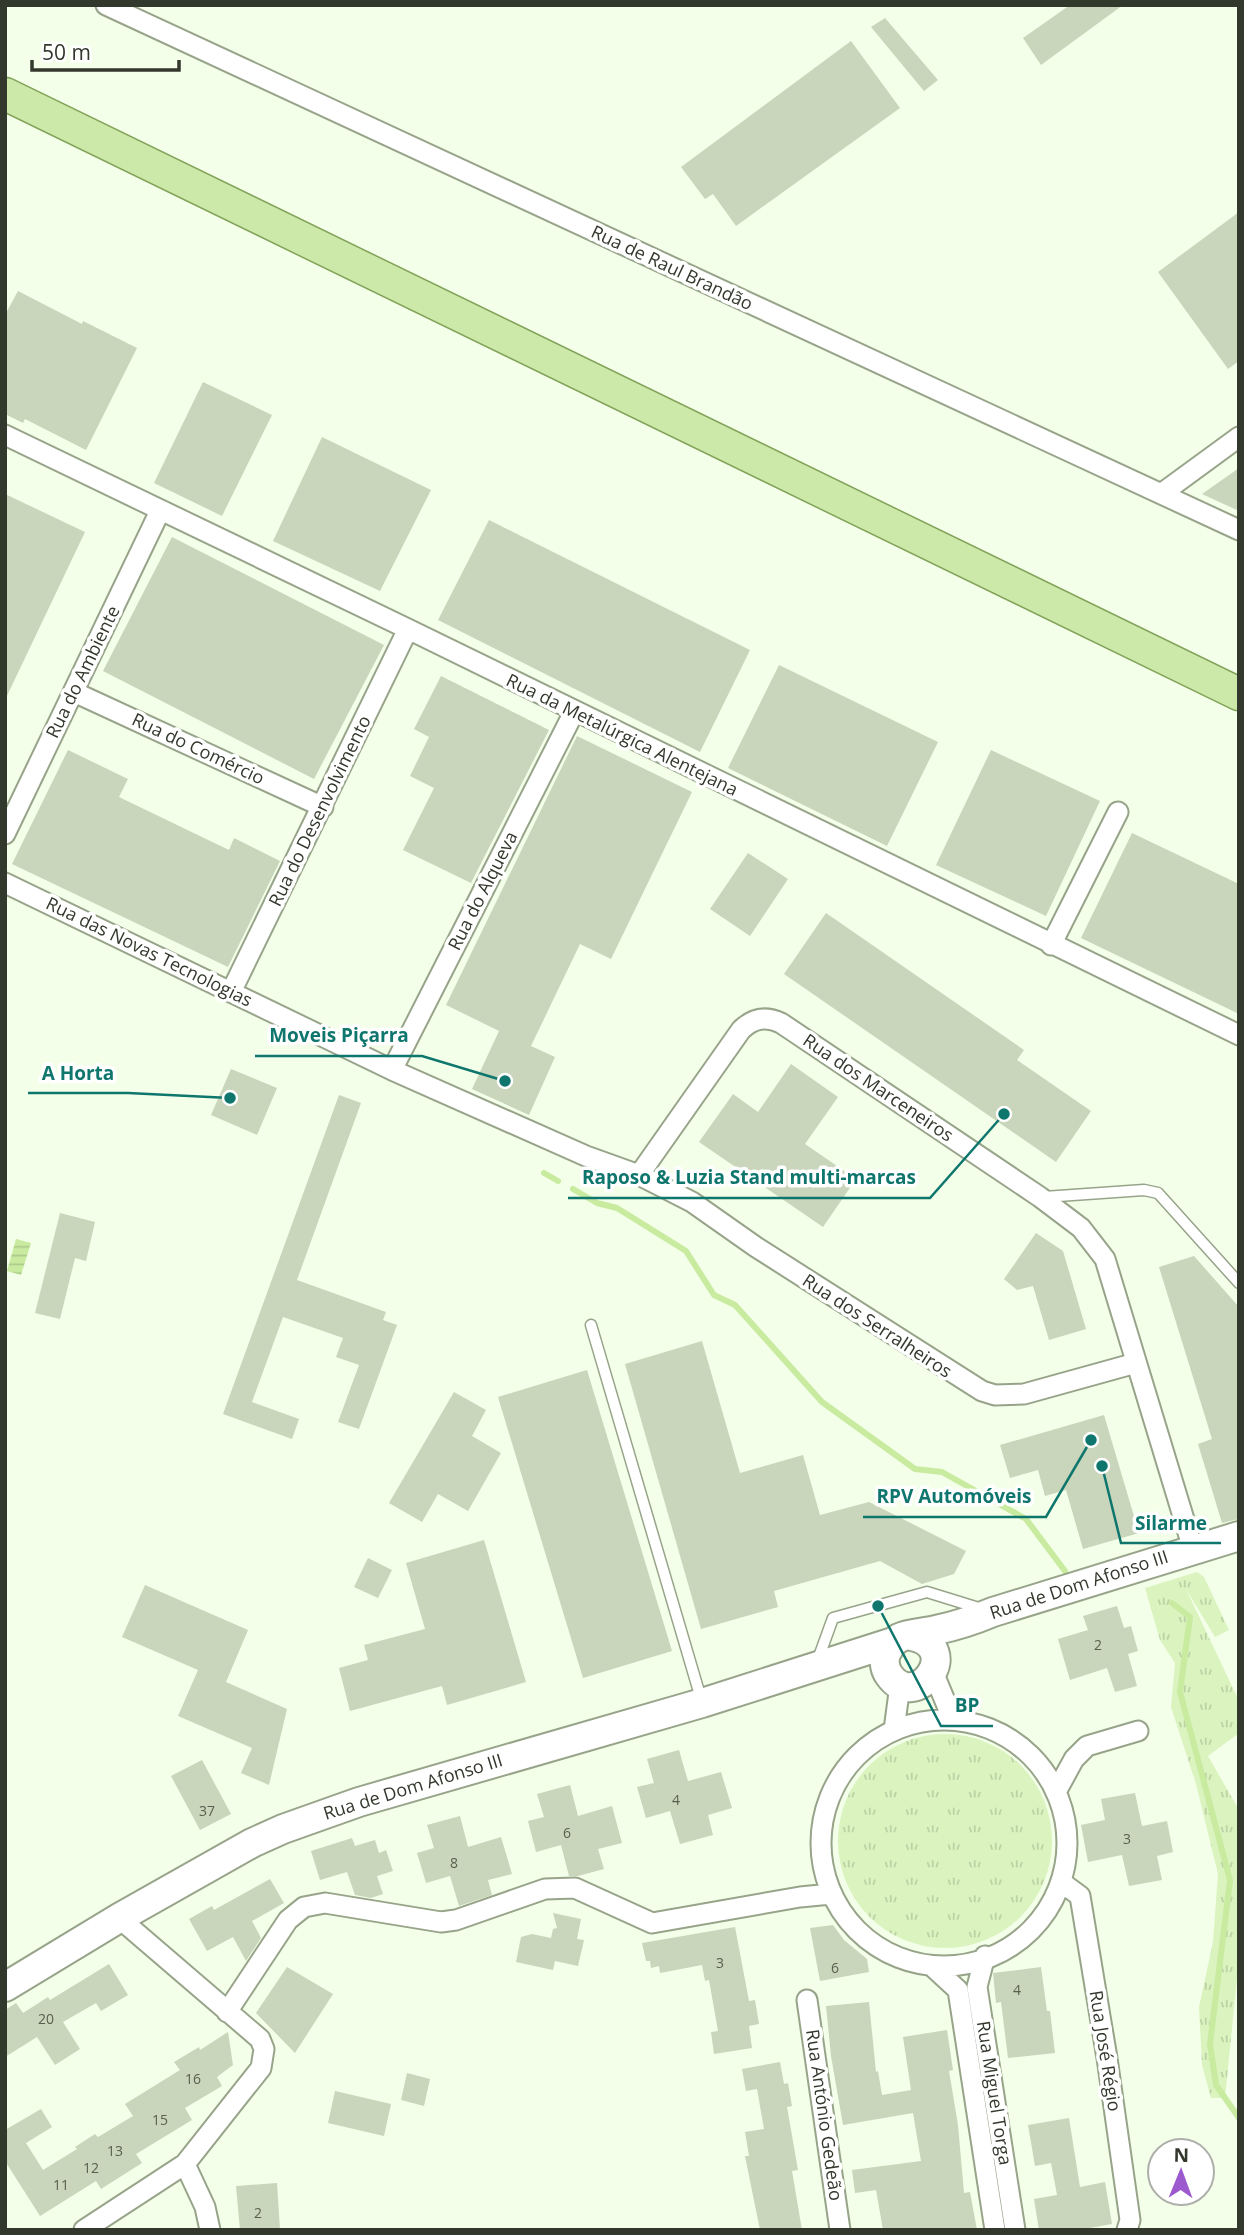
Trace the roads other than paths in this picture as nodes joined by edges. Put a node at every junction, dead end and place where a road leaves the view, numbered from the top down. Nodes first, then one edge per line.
1 (106, 5) edge
2 (5, 94) edge
3 (5, 435) edge
4 (1239, 437) edge
5 (1161, 494) junction
6 (160, 511) junction
7 (1239, 530) edge
8 (408, 629) junction
9 (74, 692) junction
10 (1239, 694) edge
11 (574, 712) junction
12 (323, 807) junction
13 (1118, 812) dead end
14 (5, 834) edge
15 (5, 883) edge
16 (1051, 945) junction
17 (231, 992) junction
18 (1239, 1035) edge
19 (392, 1070) junction
20 (639, 1175) junction
21 (1041, 1197) junction
22 (1239, 1283) edge
23 (592, 1325) dead end
24 (1136, 1363) junction
25 (1239, 1536) edge
26 (1193, 1549) junction
27 (993, 1612) junction
28 (961, 1625) junction
29 (902, 1639) junction
30 (850, 1657) junction
31 (816, 1667) junction
32 (934, 1667) junction
33 (893, 1677) junction
34 (702, 1703) junction
35 (953, 1720) junction
36 (894, 1730) junction
37 (1138, 1731) dead end
38 (1056, 1792) junction
39 (822, 1863) junction
40 (1061, 1882) junction
41 (831, 1894) junction
42 (800, 1897) junction
43 (119, 1918) junction
44 (985, 1956) junction
45 (933, 1967) junction
46 (5, 1987) edge
47 (807, 2000) dead end
48 (227, 2012) junction
49 (185, 2164) junction
50 (84, 2230) edge
51 (210, 2230) edge
52 (840, 2230) edge
53 (995, 2230) edge
54 (1015, 2230) edge
55 (1127, 2230) edge

1 - 5 street, Rua de Raul Brandão
2 - 10 main road
3 - 6 street, Rua da Metalúrgica Alentejana
4 - 5 street
5 - 7 street, Rua de Raul Brandão
6 - 8 street, Rua da Metalúrgica Alentejana
6 - 9 street, Rua do Ambiente
8 - 11 street, Rua da Metalúrgica Alentejana
8 - 12 street, Rua do Desenvolvimento
9 - 12 street, Rua do Comércio
9 - 14 street, Rua do Ambiente
11 - 16 street, Rua da Metalúrgica Alentejana
11 - 19 street, Rua do Alqueva
12 - 17 street, Rua do Desenvolvimento
13 - 16 street
15 - 17 street, Rua das Novas Tecnologias
16 - 18 street, Rua da Metalúrgica Alentejana
17 - 19 street, Rua das Novas Tecnologias
19 - 20 street, Rua das Novas Tecnologias
20 - 21 street, Rua dos Marceneiros
20 - 24 street, Rua dos Serralheiros
21 - 22 lane
21 - 24 street, Rua dos Marceneiros
23 - 34 lane
24 - 26 street, Rua dos Marceneiros
25 - 26 main road, Rua de Dom Afonso III
26 - 27 main road, Rua de Dom Afonso III
27 - 28 main road, Rua de Dom Afonso III
27 - 31 lane
28 - 29 main road, Rua de Dom Afonso III
28 - 32 main road
29 - 30 main road, Rua de Dom Afonso III
29 - 32 main road
29 - 33 main road
30 - 31 main road, Rua de Dom Afonso III
30 - 33 main road
31 - 34 main road, Rua de Dom Afonso III
32 - 33 main road
32 - 35 street
33 - 36 street
34 - 43 main road, Rua de Dom Afonso III
35 - 36 street
35 - 38 street
36 - 39 street
37 - 38 street
38 - 40 street
39 - 41 street
39 - 42 street
40 - 44 street
40 - 55 street, Rua José Régio
41 - 42 street
41 - 45 street
42 - 48 street
43 - 46 main road, Rua de Dom Afonso III
43 - 48 street
44 - 45 street
44 - 54 street, Rua Miguel Torga
45 - 53 street, Rua Miguel Torga
47 - 52 street, Rua António Gedeão
48 - 49 street
49 - 50 street
49 - 51 street

